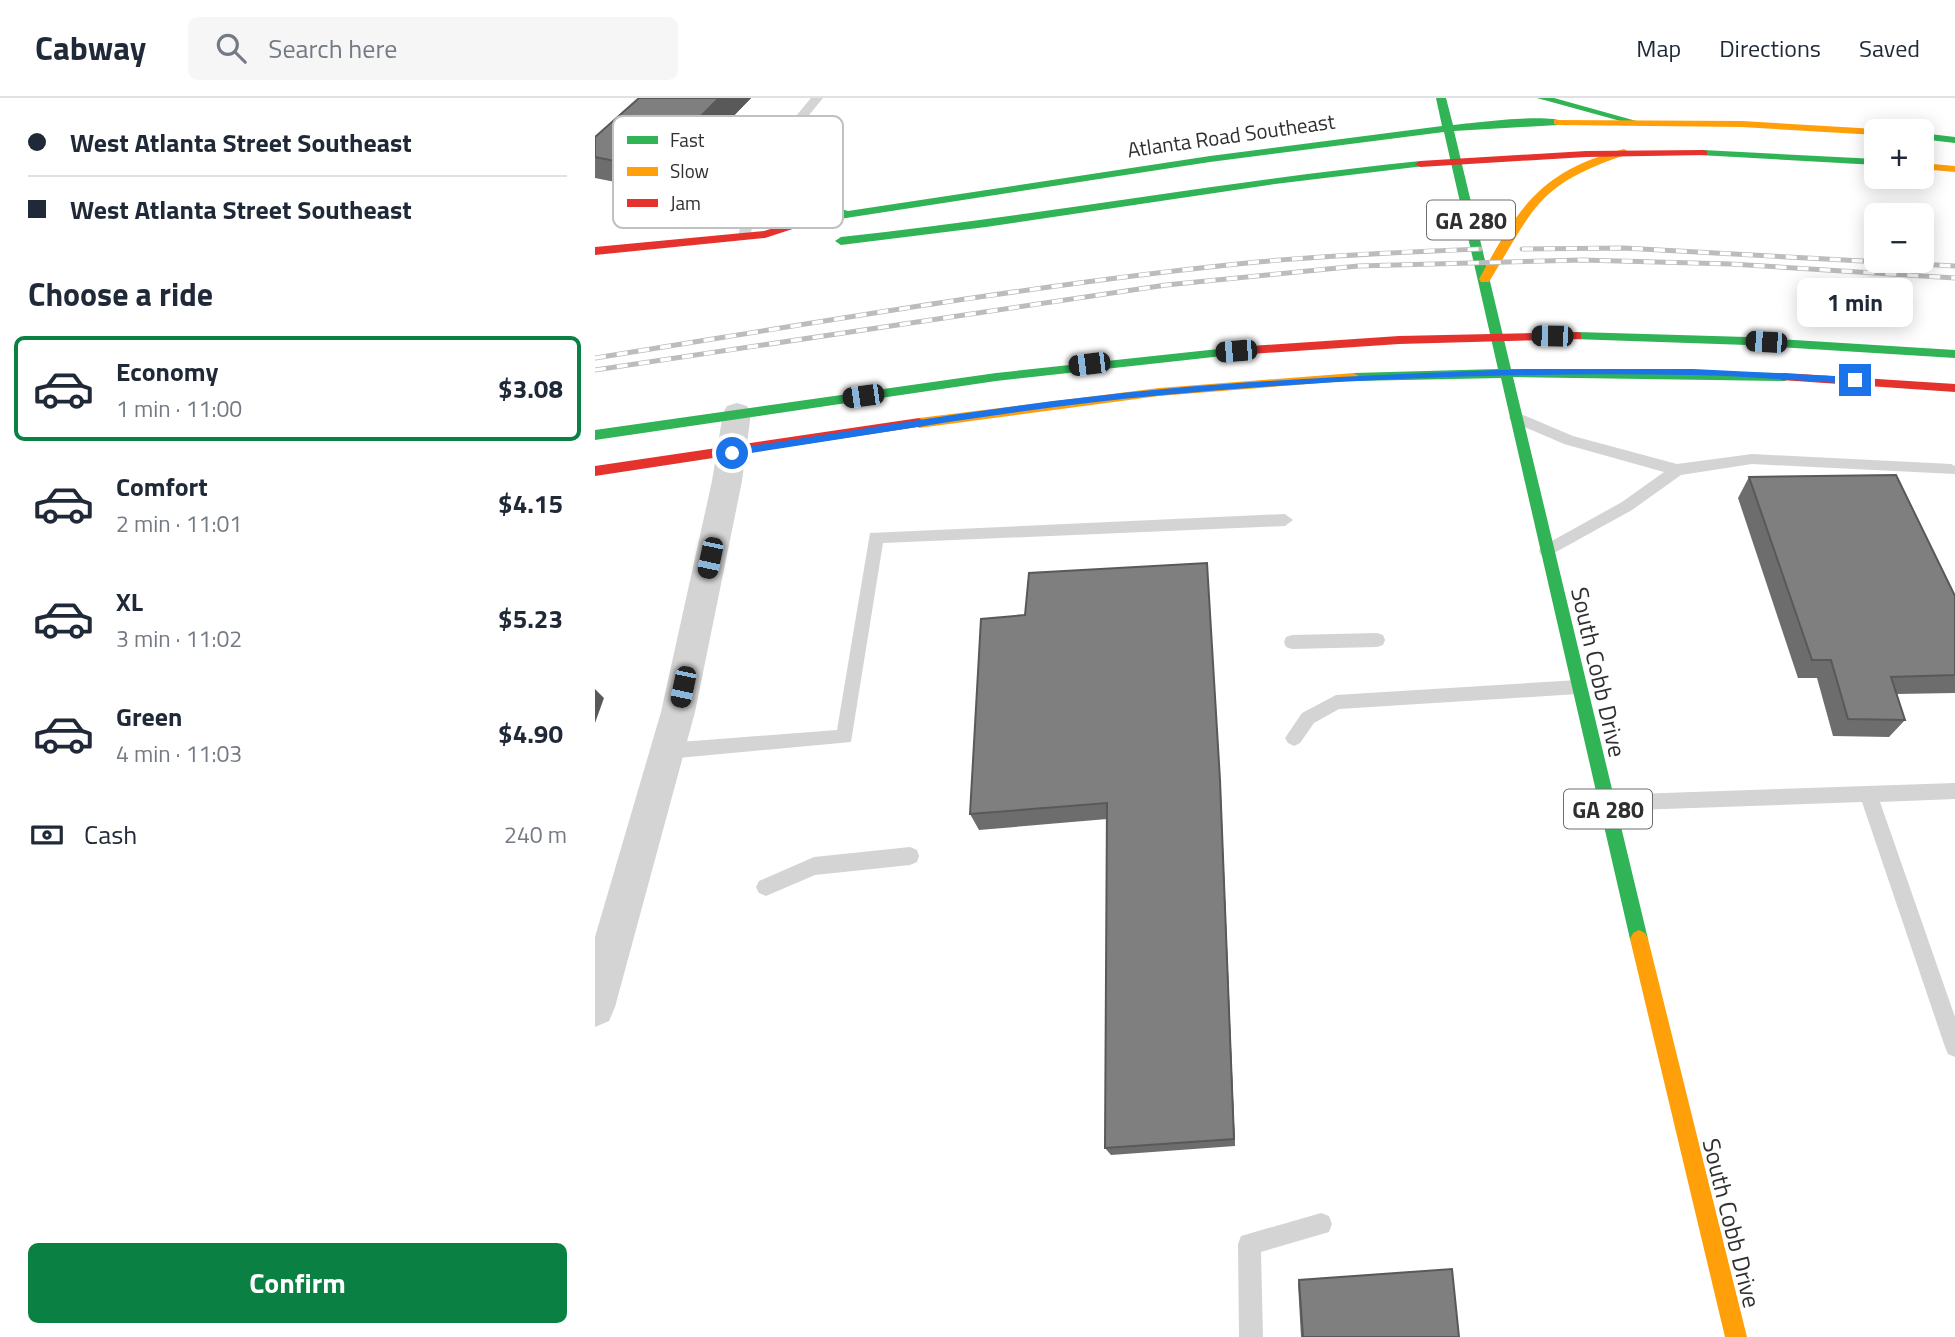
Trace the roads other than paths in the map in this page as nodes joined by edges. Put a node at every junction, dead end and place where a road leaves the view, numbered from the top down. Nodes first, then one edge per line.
1 (817, 98) edge
2 (1441, 98) edge
3 (1542, 98) edge
4 (801, 116) edge
5 (1635, 122) junction
6 (1448, 128) junction
7 (1864, 131) edge
8 (1934, 137) edge
9 (1955, 139) edge
10 (1624, 152) junction
11 (1456, 160) junction
12 (1864, 161) edge
13 (1934, 167) edge
14 (1955, 169) edge
15 (843, 212) edge
16 (852, 215) junction
17 (843, 216) edge
18 (746, 228) edge
19 (784, 228) edge
20 (765, 234) junction
21 (744, 236) junction
22 (791, 240) dead end
23 (829, 242) dead end
24 (595, 251) edge
25 (1486, 279) junction
26 (1955, 354) edge
27 (1955, 388) edge
28 (737, 413) junction
29 (1516, 417) junction
30 (595, 435) edge
31 (732, 453) junction
32 (1677, 470) junction
33 (1951, 470) dead end
34 (595, 471) edge
35 (1285, 520) dead end
36 (1547, 551) junction
37 (1377, 640) dead end
38 (1292, 642) dead end
39 (1578, 687) junction
40 (1294, 738) dead end
41 (667, 751) junction
42 (1955, 791) edge
43 (1868, 794) junction
44 (1606, 803) junction
45 (910, 856) dead end
46 (766, 887) dead end
47 (610, 903) edge
48 (595, 1007) edge
49 (1955, 1047) edge
50 (1321, 1224) dead end
51 (1251, 1337) edge
52 (1736, 1337) edge

1 - 4 lane
2 - 6 main road, South Cobb Drive / GA 280
3 - 5 main road
5 - 6 main road, Atlanta Road Southeast
5 - 7 main road, Atlanta Road Southeast
6 - 11 main road, South Cobb Drive / GA 280
6 - 16 main road, Atlanta Road Southeast
8 - 9 main road
10 - 11 main road
10 - 12 main road
10 - 25 main road
11 - 23 main road
11 - 25 main road, South Cobb Drive / GA 280
13 - 14 main road
15 - 16 main road
16 - 17 main road, Atlanta Road Southeast
18 - 21 lane
19 - 20 main road, Atlanta Road Southeast
20 - 21 main road, Atlanta Road Southeast
20 - 22 main road, Atlanta Road Southeast
21 - 24 main road, Atlanta Road Southeast
25 - 29 main road, South Cobb Drive / GA 280
26 - 28 main road
27 - 31 main road
28 - 30 main road
28 - 31 street
29 - 32 lane
29 - 36 main road, South Cobb Drive / GA 280
31 - 34 main road
31 - 41 street
32 - 33 lane
32 - 36 lane
35 - 41 lane
36 - 39 main road, South Cobb Drive / GA 280
37 - 38 lane
39 - 40 lane
39 - 44 main road, South Cobb Drive / GA 280
41 - 47 street
42 - 43 lane
43 - 44 lane
43 - 49 lane
44 - 52 main road, South Cobb Drive / GA 280
45 - 46 lane
47 - 48 street
50 - 51 lane

